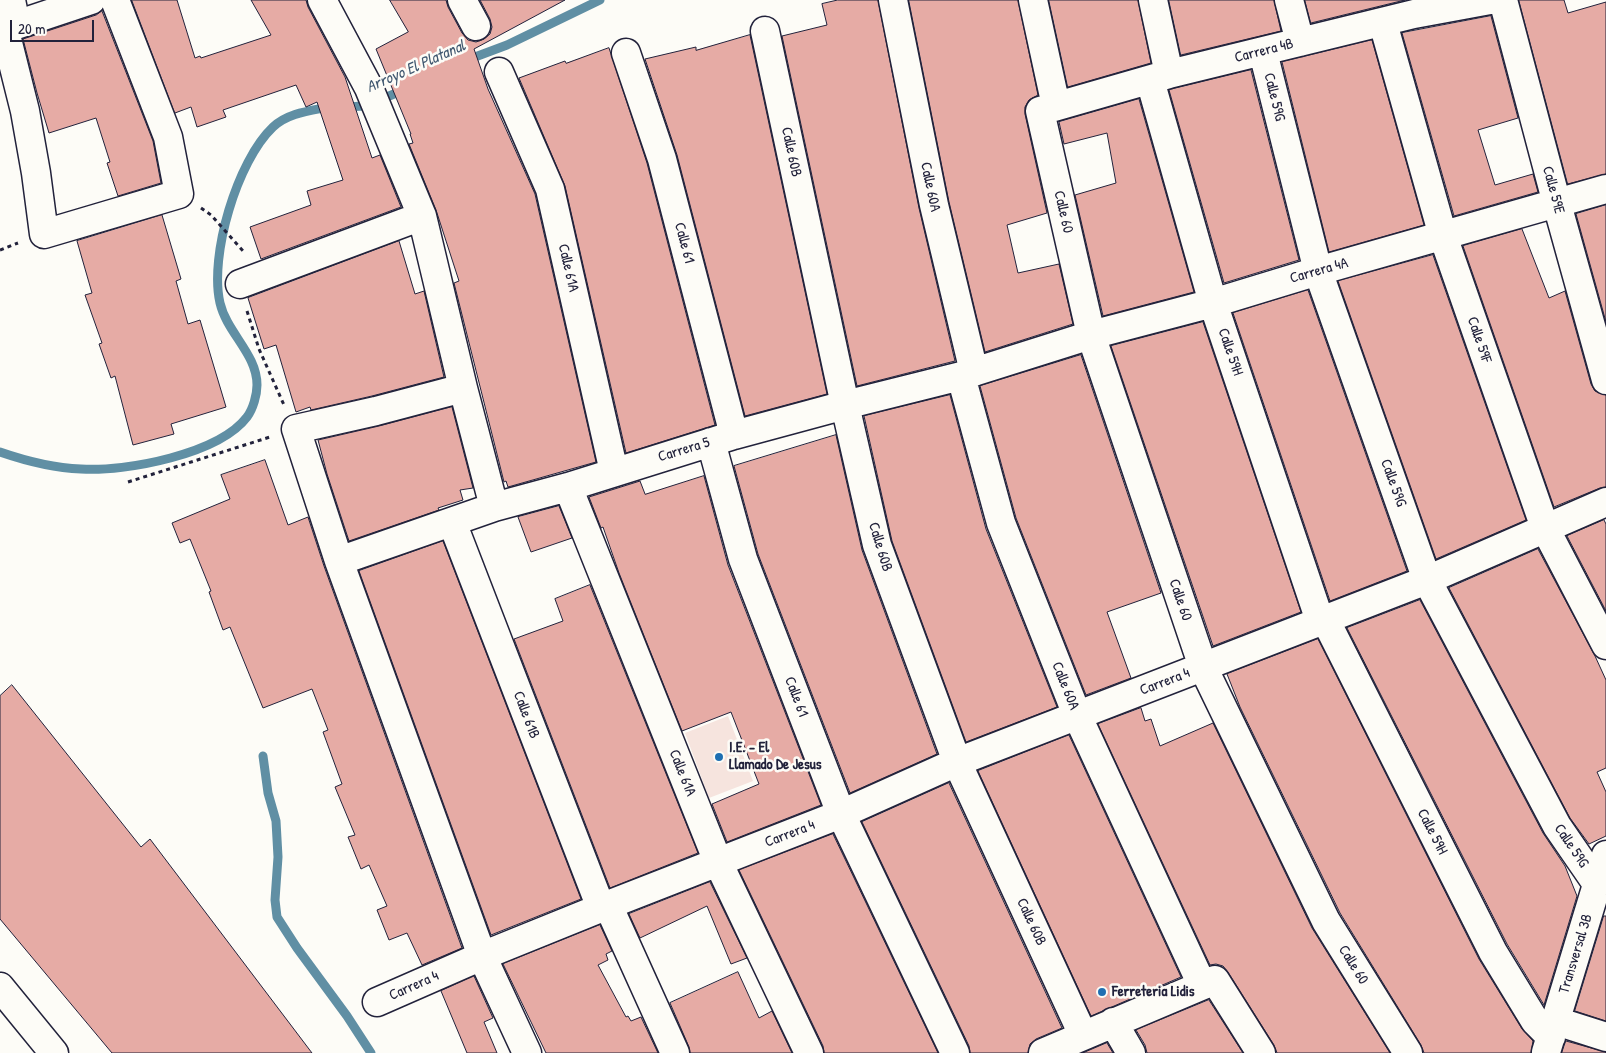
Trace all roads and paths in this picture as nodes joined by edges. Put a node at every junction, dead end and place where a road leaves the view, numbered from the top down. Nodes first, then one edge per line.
1 (90, 0) edge
2 (115, 0) edge
3 (322, 0) edge
4 (462, 0) edge
5 (893, 0) edge
6 (1033, 0) edge
7 (1154, 0) edge
8 (1290, 0) edge
9 (1490, 0) edge
10 (1503, 0) edge
11 (1413, 7) edge
12 (8, 20) edge
13 (1383, 23) junction
14 (476, 26) dead end
15 (765, 31) dead end
16 (1300, 42) junction
17 (1263, 52) junction
18 (626, 53) dead end
19 (498, 72) dead end
20 (1160, 77) junction
21 (1048, 109) junction
22 (1606, 189) edge
23 (1557, 204) junction
24 (211, 215) dead end
25 (422, 216) junction
26 (1443, 236) junction
27 (241, 249) dead end
28 (1318, 271) junction
29 (240, 284) joint
30 (1213, 302) junction
31 (1092, 335) junction
32 (1033, 353) joint
33 (968, 374) junction
34 (1606, 380) edge
35 (463, 388) junction
36 (845, 404) junction
37 (296, 429) junction
38 (723, 438) junction
39 (614, 472) junction
40 (128, 482) dead end
41 (568, 487) junction
42 (1606, 502) edge
43 (494, 507) junction
44 (452, 522) junction
45 (1545, 528) junction
46 (339, 562) junction
47 (1428, 580) junction
48 (1322, 620) junction
49 (1606, 645) edge
50 (1203, 667) junction
51 (1077, 716) junction
52 (957, 762) junction
53 (840, 814) junction
54 (1606, 855) edge
55 (718, 862) junction
56 (1597, 902) edge
57 (604, 906) junction
58 (482, 956) junction
59 (1209, 982) junction
60 (0, 988) edge
61 (377, 1002) dead end
62 (1113, 1022) junction
63 (1084, 1035) junction
64 (1550, 1037) edge
65 (1606, 1037) edge
66 (54, 1053) edge
67 (527, 1053) edge
68 (675, 1053) edge
69 (809, 1053) edge
70 (955, 1053) edge
71 (1043, 1053) edge
72 (1131, 1053) edge
73 (1261, 1053) edge
74 (1408, 1053) edge

1 - 12 street
2 - 12 street
3 - 25 street
4 - 14 street
5 - 33 street, Calle 60A
6 - 21 street, Calle 60
7 - 20 street, Calle 59H
8 - 16 street
9 - 11 street, Carrera 4B
10 - 23 street, Calle 59E
11 - 13 street, Carrera 4B
13 - 16 street, Carrera 4B
13 - 26 street, Calle 59F
15 - 36 street, Calle 60B
16 - 17 street, Carrera 4B
17 - 20 street, Carrera 4B
17 - 28 street, Calle 59G
18 - 38 street, Calle 61
19 - 39 street, Calle 61A
20 - 21 street, Carrera 4B
20 - 30 street, Calle 59H
21 - 31 street, Calle 60
22 - 23 street, Carrera 4A
23 - 26 street, Carrera 4A
23 - 34 street, Calle 59E
24 - 27 path
25 - 29 street
25 - 35 street
26 - 28 street, Carrera 4A
26 - 45 street, Calle 59F
28 - 30 street, Carrera 4A
28 - 47 street, Calle 59G
29 - 37 path
30 - 31 street, Carrera 4A
30 - 48 street, Calle 59H
31 - 32 street, Carrera 4A
31 - 50 street, Calle 60
32 - 33 street, Carrera 5
33 - 36 street, Carrera 5
33 - 51 street, Calle 60A
35 - 37 street
35 - 43 street
36 - 38 street, Carrera 5
36 - 52 street, Calle 60B
37 - 40 path
37 - 46 street
38 - 39 street, Carrera 5
38 - 53 street, Calle 61
39 - 41 street, Carrera 5
41 - 43 street, Carrera 5
41 - 55 street, Calle 61A
42 - 45 street, Carrera 4
43 - 44 street, Carrera 5
44 - 46 street, Carrera 5
44 - 57 street, Calle 61B
45 - 47 street, Carrera 4
45 - 49 street, Calle 59F
46 - 58 street
47 - 48 street, Carrera 4
47 - 56 street, Calle 59G
48 - 50 street, Carrera 4
48 - 64 street, Calle 59H
50 - 51 street, Carrera 4
50 - 74 street, Calle 60
51 - 52 street, Carrera 4
51 - 59 street, Calle 60A
52 - 53 street, Carrera 4
52 - 63 street, Calle 60B
53 - 55 street, Carrera 4
53 - 70 street, Calle 61
54 - 56 street, Transversal 3B
55 - 57 street, Carrera 4
55 - 69 street, Calle 61A
56 - 64 street, Transversal 3B
57 - 58 street, Carrera 4
57 - 68 street, Calle 61B
58 - 61 street, Carrera 4
58 - 67 street
59 - 62 street
59 - 73 street, Calle 60A
60 - 66 street
62 - 63 street
62 - 72 street
63 - 71 street
64 - 65 street

